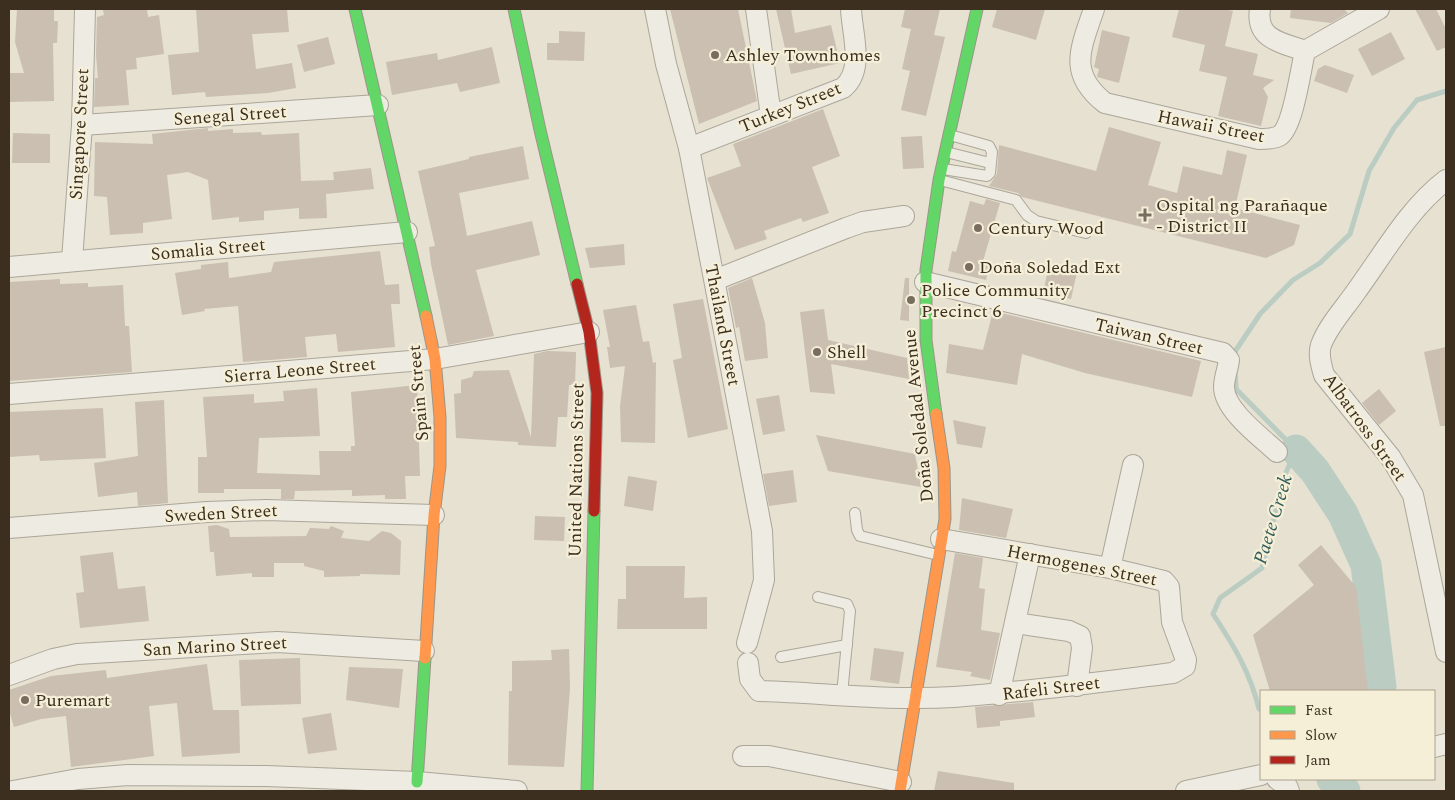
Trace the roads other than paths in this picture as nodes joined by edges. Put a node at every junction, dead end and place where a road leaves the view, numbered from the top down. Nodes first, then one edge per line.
1 (85, 9) edge
2 (355, 9) edge
3 (514, 9) edge
4 (655, 9) edge
5 (756, 9) edge
6 (851, 9) edge
7 (977, 9) edge
8 (1094, 9) edge
9 (1260, 9) edge
10 (1379, 9) edge
11 (1305, 51) junction
12 (378, 106) junction
13 (771, 116) junction
14 (82, 125) junction
15 (949, 134) junction
16 (689, 148) junction
17 (945, 152) junction
18 (986, 162) dead end
19 (940, 174) junction
20 (1446, 180) edge
21 (904, 216) dead end
22 (407, 232) junction
23 (1086, 233) dead end
24 (72, 260) junction
25 (9, 266) edge
26 (715, 280) junction
27 (925, 282) junction
28 (589, 332) junction
29 (435, 360) junction
30 (9, 394) edge
31 (1278, 452) dead end
32 (1133, 465) dead end
33 (855, 513) dead end
34 (434, 514) junction
35 (9, 528) edge
36 (940, 547) junction
37 (1030, 554) junction
38 (1110, 568) junction
39 (818, 597) dead end
40 (1015, 623) junction
41 (847, 645) junction
42 (424, 651) junction
43 (1446, 652) edge
44 (748, 653) joint
45 (781, 657) dead end
46 (1185, 666) joint
47 (9, 675) edge
48 (1077, 686) junction
49 (842, 694) junction
50 (999, 695) junction
51 (915, 698) junction
52 (744, 756) dead end
53 (1260, 775) edge
54 (416, 782) junction
55 (9, 783) edge
56 (901, 787) edge
57 (1205, 789) edge
58 (12, 791) edge
59 (517, 791) edge
60 (585, 791) edge
61 (1186, 791) edge

1 - 14 street, Singapore Street
2 - 12 street, Spain Street
3 - 28 street, United Nations Street
4 - 16 street, Thailand Street
5 - 13 street
6 - 13 street, Turkey Street
7 - 15 street, Doña Soledad Avenue
8 - 11 street, Hawaii Street
9 - 11 street
10 - 11 street
12 - 14 street, Senegal Street
12 - 22 street, Spain Street
13 - 16 street, Turkey Street
14 - 24 street, Singapore Street
15 - 17 street, Doña Soledad Avenue
15 - 19 lane
16 - 26 street, Thailand Street
17 - 18 lane
17 - 19 street, Doña Soledad Avenue
19 - 23 lane
19 - 27 street, Doña Soledad Avenue
20 - 43 street, Albatross Street
21 - 26 street
22 - 24 street, Somalia Street
22 - 29 street, Spain Street
24 - 25 street, Somalia Street
26 - 44 street, Thailand Street
27 - 31 street, Taiwan Street
27 - 36 street, Doña Soledad Avenue
28 - 29 street, Sierra Leone Street
28 - 60 street, United Nations Street
29 - 30 street, Sierra Leone Street
29 - 34 street, Spain Street
32 - 38 street
33 - 36 lane
34 - 35 street, Sweden Street
34 - 42 street, Spain Street
36 - 37 street, Hermogenes Street
36 - 51 street, Doña Soledad Avenue
37 - 38 street, Hermogenes Street
37 - 40 street
38 - 46 street, Hermogenes Street
39 - 41 lane
40 - 48 street
40 - 50 street
41 - 45 lane
41 - 49 lane
42 - 47 street, San Marino Street
42 - 54 street, Spain Street
44 - 49 street, Rafeli Street
46 - 48 street, Rafeli Street
48 - 50 street, Rafeli Street
49 - 51 street, Rafeli Street
50 - 51 street, Rafeli Street
51 - 56 street, Doña Soledad Avenue
52 - 56 street
53 - 57 street
54 - 58 street
54 - 59 street
55 - 58 street
57 - 61 street

